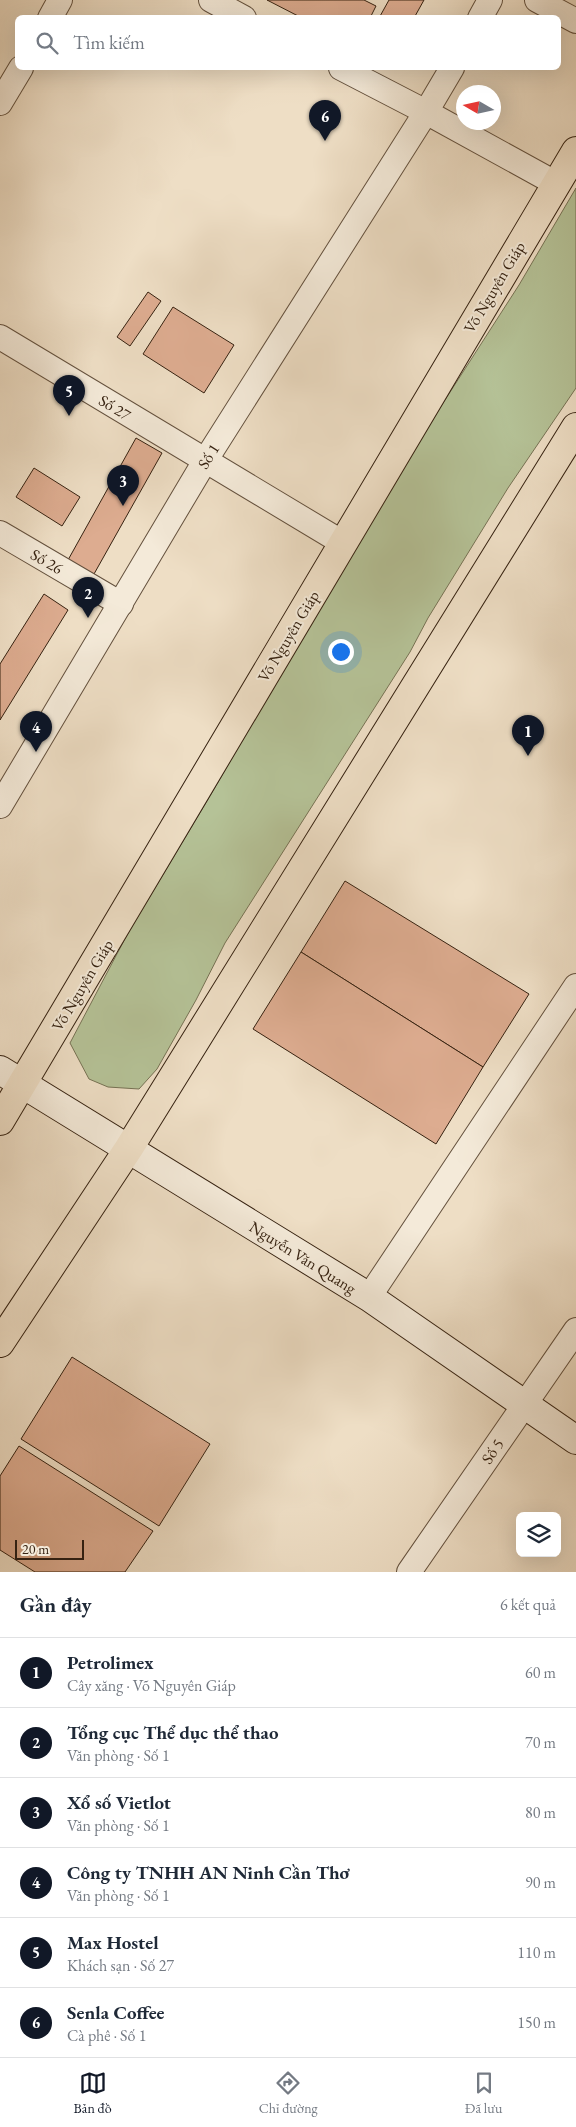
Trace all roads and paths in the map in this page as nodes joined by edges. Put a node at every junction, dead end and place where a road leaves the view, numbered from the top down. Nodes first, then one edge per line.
1 (60, 0) edge
2 (211, 0) edge
3 (490, 0) edge
4 (537, 0) edge
5 (52, 15) edge
6 (238, 15) edge
7 (482, 15) edge
8 (576, 21) edge
9 (20, 70) edge
10 (345, 70) edge
11 (451, 70) edge
12 (0, 103) edge
13 (426, 112) junction
14 (576, 151) edge
15 (555, 183) junction
16 (0, 338) edge
17 (576, 427) edge
18 (205, 461) junction
19 (0, 533) edge
20 (343, 543) junction
21 (121, 604) junction
22 (8, 775) edge
23 (0, 806) edge
24 (576, 986) edge
25 (0, 1070) edge
26 (24, 1084) junction
27 (0, 1121) edge
28 (129, 1148) junction
29 (369, 1297) junction
30 (576, 1330) edge
31 (0, 1343) edge
32 (523, 1405) junction
33 (576, 1440) edge
34 (409, 1572) edge

1 - 5 street
2 - 6 street
3 - 7 street
4 - 8 street
9 - 12 street
10 - 13 street
11 - 13 street, Số 1
13 - 15 street
13 - 18 street, Số 1
14 - 15 highway, Võ Nguyên Giáp
15 - 20 highway, Võ Nguyên Giáp
16 - 18 street, Số 27
17 - 28 highway
18 - 20 street, Số 27
18 - 21 street, Số 1
19 - 21 street, Số 26
20 - 26 highway, Võ Nguyên Giáp
21 - 22 street, Số 1
22 - 23 street, Số 1
24 - 29 street
25 - 26 street, Nguyễn Văn Quang
26 - 27 highway, Võ Nguyên Giáp
26 - 28 street, Nguyễn Văn Quang
28 - 29 street, Nguyễn Văn Quang
28 - 31 highway
29 - 32 street, Nguyễn Văn Quang
30 - 32 street, Số 5
32 - 33 street, Nguyễn Văn Quang
32 - 34 street, Số 5

